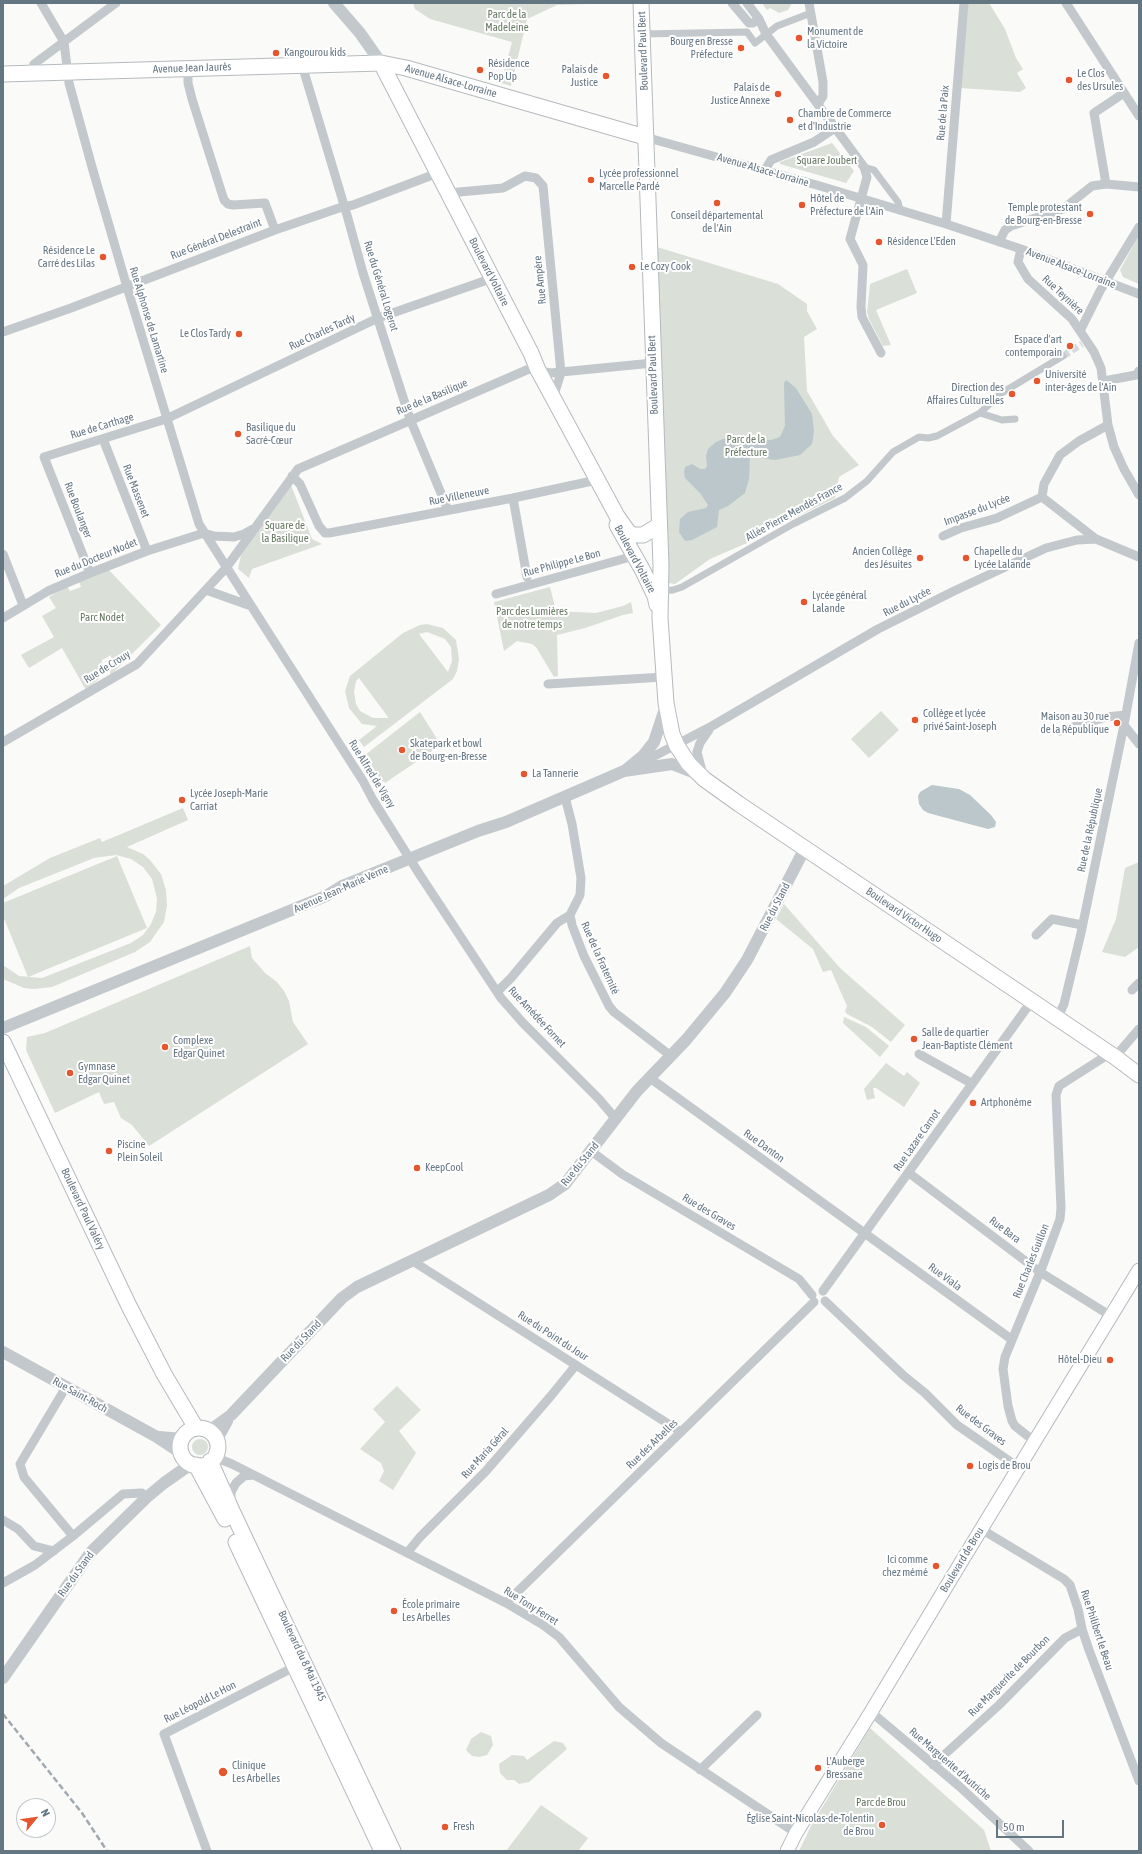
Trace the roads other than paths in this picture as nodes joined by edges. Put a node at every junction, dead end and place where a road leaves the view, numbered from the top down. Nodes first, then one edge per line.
1 (41, 3) edge
2 (116, 3) edge
3 (334, 3) edge
4 (641, 3) edge
5 (732, 3) edge
6 (746, 3) edge
7 (809, 3) edge
8 (964, 3) edge
9 (1066, 3) edge
10 (811, 13) junction
11 (759, 19) junction
12 (642, 34) junction
13 (766, 34) junction
14 (64, 42) junction
15 (381, 63) junction
16 (302, 66) junction
17 (188, 68) junction
18 (68, 72) junction
19 (3, 74) edge
20 (31, 74) junction
21 (1124, 94) junction
22 (818, 104) junction
23 (1139, 116) edge
24 (835, 128) junction
25 (645, 137) junction
26 (864, 167) junction
27 (765, 170) junction
28 (438, 173) junction
29 (1106, 184) junction
30 (1139, 187) edge
31 (448, 193) junction
32 (862, 198) junction
33 (345, 207) junction
34 (900, 210) junction
35 (946, 224) junction
36 (1139, 227) edge
37 (274, 230) junction
38 (998, 242) junction
39 (1021, 249) junction
40 (492, 278) junction
41 (1107, 281) junction
42 (127, 287) junction
43 (1139, 294) edge
44 (378, 318) junction
45 (1081, 330) junction
46 (3, 332) edge
47 (881, 353) dead end
48 (1063, 356) tunnel mouth
49 (653, 363) junction
50 (538, 370) junction
51 (561, 372) junction
52 (1138, 376) edge
53 (1104, 381) junction
54 (553, 398) junction
55 (980, 413) junction
56 (166, 418) junction
57 (410, 419) junction
58 (1014, 419) dead end
59 (1108, 425) junction
60 (103, 439) junction
61 (44, 456) joint
62 (292, 476) junction
63 (597, 480) junction
64 (1139, 495) edge
65 (1042, 497) junction
66 (513, 498) junction
67 (448, 510) junction
68 (658, 526) junction
69 (255, 528) junction
70 (204, 533) junction
71 (943, 536) dead end
72 (1096, 539) junction
73 (147, 551) junction
74 (3, 554) edge
75 (634, 556) junction
76 (1139, 557) edge
77 (226, 568) junction
78 (90, 573) junction
79 (527, 577) dead end
80 (206, 590) junction
81 (661, 591) junction
82 (496, 594) dead end
83 (23, 605) junction
84 (251, 606) junction
85 (3, 618) edge
86 (660, 618) junction
87 (1139, 643) edge
88 (1137, 672) edge
89 (664, 677) junction
90 (548, 684) dead end
91 (666, 703) junction
92 (1125, 720) junction
93 (712, 726) junction
94 (1060, 731) dead end
95 (3, 742) edge
96 (1139, 744) edge
97 (677, 746) junction
98 (624, 771) junction
99 (704, 779) junction
100 (565, 797) junction
101 (805, 848) junction
102 (411, 859) junction
103 (570, 915) junction
104 (1082, 925) junction
105 (1036, 935) dead end
106 (1139, 983) edge
107 (1132, 990) dead end
108 (497, 992) junction
109 (1031, 1002) junction
110 (1057, 1019) junction
111 (3, 1028) edge
112 (1139, 1030) edge
113 (3, 1042) edge
114 (920, 1054) dead end
115 (671, 1056) junction
116 (1112, 1056) junction
117 (1139, 1075) edge
118 (650, 1078) junction
119 (971, 1084) junction
120 (615, 1118) junction
121 (591, 1151) junction
122 (909, 1173) junction
123 (865, 1234) junction
124 (411, 1260) junction
125 (1139, 1270) edge
126 (1040, 1272) junction
127 (823, 1291) junction
128 (813, 1298) junction
129 (825, 1301) junction
130 (1111, 1316) junction
131 (1011, 1339) junction
132 (3, 1352) edge
133 (576, 1365) junction
134 (66, 1387) junction
135 (681, 1432) junction
136 (1034, 1441) junction
137 (193, 1446) junction
138 (211, 1460) junction
139 (1018, 1467) junction
140 (253, 1475) junction
141 (146, 1498) junction
142 (233, 1513) junction
143 (3, 1520) edge
144 (981, 1529) junction
145 (73, 1536) junction
146 (54, 1551) junction
147 (407, 1553) junction
148 (3, 1583) edge
149 (506, 1603) junction
150 (1082, 1628) junction
151 (294, 1667) junction
152 (3, 1678) edge
153 (871, 1712) junction
154 (757, 1715) dead end
155 (933, 1765) junction
156 (700, 1770) junction
157 (1139, 1781) edge
158 (796, 1833) junction
159 (207, 1851) edge
160 (382, 1851) edge
161 (393, 1851) edge
162 (787, 1851) edge
163 (1029, 1851) edge

1 - 14 street
2 - 14 street
3 - 15 street
4 - 12 main road, Boulevard Paul Bert
5 - 11 street
6 - 11 street
7 - 10 street
8 - 35 street, Rue de la Paix
9 - 21 street
10 - 13 street
10 - 22 street
11 - 13 street
12 - 13 street
12 - 25 main road, Boulevard Paul Bert
13 - 22 street
14 - 18 street, Rue Alphonse de Lamartine
14 - 20 street
15 - 16 main road, Avenue Jean Jaurès
15 - 25 main road, Avenue Alsace-Lorraine
15 - 28 main road, Boulevard Voltaire
16 - 17 main road, Avenue Jean Jaurès
16 - 33 street, Rue du Général Logerot
17 - 18 main road, Avenue Jean Jaurès
17 - 37 street
18 - 20 main road, Avenue Jean Jaurès
18 - 42 street, Rue Alphonse de Lamartine
19 - 20 main road, Avenue Jean Jaurès
21 - 23 street
21 - 29 street
22 - 24 street
24 - 26 street
24 - 27 street
25 - 27 street, Avenue Alsace-Lorraine
25 - 49 main road, Boulevard Paul Bert
26 - 32 street
26 - 34 street
27 - 32 street, Avenue Alsace-Lorraine
28 - 31 main road, Boulevard Voltaire
28 - 33 street, Rue Général Delestraint
29 - 30 street
29 - 38 street
31 - 40 main road, Boulevard Voltaire
31 - 51 street, Rue Ampère
32 - 34 street, Avenue Alsace-Lorraine
32 - 47 street
33 - 37 street, Rue Général Delestraint
33 - 44 street, Rue du Général Logerot
34 - 35 street, Avenue Alsace-Lorraine
35 - 38 street, Avenue Alsace-Lorraine
36 - 41 street
37 - 42 street, Rue Général Delestraint
38 - 39 street, Avenue Alsace-Lorraine
39 - 41 street, Avenue Alsace-Lorraine
39 - 45 street, Rue Teynière
40 - 44 street, Rue Charles Tardy
40 - 50 main road, Boulevard Voltaire
41 - 43 street, Avenue Alsace-Lorraine
41 - 45 street
42 - 46 street, Rue Général Delestraint
42 - 56 street, Rue Alphonse de Lamartine
44 - 56 street, Rue Charles Tardy
44 - 57 street, Rue du Général Logerot
45 - 53 street, Rue Teynière
48 - 55 street, Allée Pierre Mendès France
49 - 51 street, Rue de la Basilique
49 - 68 main road, Boulevard Paul Bert
50 - 51 street, Rue de la Basilique
50 - 54 main road, Boulevard Voltaire
50 - 57 street, Rue de la Basilique
51 - 54 street
52 - 53 street
53 - 59 street, Rue Teynière
54 - 63 main road, Boulevard Voltaire
55 - 58 street
55 - 81 street, Allée Pierre Mendès France
56 - 60 street, Rue de Carthage
56 - 70 street, Rue Alphonse de Lamartine
57 - 62 street, Rue de la Basilique
57 - 67 street, Rue du Général Logerot
59 - 64 street, Rue Teynière
59 - 65 street
60 - 61 street, Rue de Carthage
60 - 73 street, Rue Massenet
61 - 78 street, Rue Boulanger
62 - 67 street, Rue Villeneuve
62 - 69 street, Rue de la Basilique
63 - 66 street, Rue Villeneuve
63 - 68 main road, Boulevard Voltaire
63 - 75 main road, Boulevard Voltaire
65 - 71 street, Impasse du Lycée
65 - 72 street
66 - 67 street, Rue Villeneuve
66 - 79 street
68 - 81 main road, Boulevard Paul Bert
69 - 70 street
69 - 77 street, Rue de la Basilique
70 - 73 street, Rue du Docteur Nodet
70 - 77 street, Rue Alphonse de Lamartine
72 - 76 street
72 - 93 street, Rue du Lycée
73 - 78 street, Rue du Docteur Nodet
74 - 83 street
75 - 82 street, Rue Philippe Le Bon
75 - 86 main road, Boulevard Voltaire
77 - 80 street, Rue de Crouy
77 - 84 street, Rue Alfred de Vigny
78 - 83 street, Rue du Docteur Nodet
80 - 84 street
80 - 95 street, Rue de Crouy
81 - 86 main road, Boulevard Paul Bert
83 - 85 street, Rue du Docteur Nodet
84 - 102 street, Rue Alfred de Vigny
86 - 89 main road, Boulevard Paul Bert
87 - 88 street, Rue de la République
88 - 92 street, Rue de la République
89 - 90 street
89 - 91 main road, Boulevard Paul Bert
91 - 97 main road, Boulevard Paul Bert
91 - 98 street
92 - 94 street
92 - 96 street
92 - 104 street, Rue de la République
93 - 97 street, Rue du Lycée
93 - 99 street
97 - 98 street, Avenue Jean-Marie Verne
97 - 99 main road, Boulevard Victor Hugo
98 - 99 street
98 - 100 street, Avenue Jean-Marie Verne
99 - 101 main road, Boulevard Victor Hugo
100 - 102 street, Avenue Jean-Marie Verne
100 - 103 street, Rue de la Fraternité
101 - 109 main road, Boulevard Victor Hugo
101 - 115 street, Rue du Stand
102 - 108 street, Rue Alfred de Vigny
102 - 111 street, Avenue Jean-Marie Verne
103 - 108 street, Rue Amédée Fornet
103 - 115 street, Rue de la Fraternité
104 - 105 street
104 - 110 street, Rue de la République
106 - 107 street
108 - 120 street, Rue Amédée Fornet
109 - 110 main road, Boulevard Victor Hugo
109 - 119 street, Rue Lazare Carnot
110 - 116 main road, Boulevard Victor Hugo
112 - 116 street, Rue Charles Guillon
113 - 137 main road, Boulevard Paul Valéry
114 - 119 street
115 - 118 street, Rue du Stand
116 - 117 main road, Boulevard Victor Hugo
116 - 126 street, Rue Charles Guillon
118 - 120 street, Rue du Stand
118 - 123 street, Rue Danton
119 - 122 street, Rue Lazare Carnot
120 - 121 street, Rue du Stand
121 - 124 street, Rue du Stand
121 - 128 street, Rue des Graves
122 - 123 street, Rue Lazare Carnot
122 - 126 street, Rue Bara
123 - 127 street, Rue Lazare Carnot
123 - 131 street, Rue Viala
124 - 133 street, Rue du Point du Jour
124 - 137 street, Rue du Stand
125 - 130 main road, Boulevard de Brou
126 - 130 street, Rue Bara
126 - 131 street, Rue Charles Guillon
127 - 128 street
127 - 129 street
128 - 129 street
128 - 135 street, Rue des Arbelles
129 - 139 street, Rue des Graves
130 - 136 main road, Boulevard de Brou
131 - 136 street, Rue Charles Guillon
132 - 134 street, Rue Saint-Roch
133 - 135 street, Rue du Point du Jour
133 - 147 street, Rue Maria Géral
134 - 137 street, Rue Saint-Roch
134 - 145 street
135 - 149 street, Rue des Arbelles
136 - 139 main road, Boulevard de Brou
137 - 138 main road
137 - 138 main road
137 - 141 street, Rue du Stand
137 - 151 main road, Boulevard du 8 Mai 1945
138 - 140 street, Rue Tony Ferret
138 - 142 main road, Boulevard du 8 Mai 1945
139 - 144 main road, Boulevard de Brou
140 - 142 street
140 - 147 street, Rue Tony Ferret
141 - 145 street
141 - 152 street, Rue du Stand
142 - 161 main road, Boulevard du 8 Mai 1945
143 - 146 street
144 - 150 street, Rue Philibert le Beau
144 - 153 main road, Boulevard de Brou
145 - 146 street
146 - 148 street
147 - 149 street, Rue Tony Ferret
149 - 156 street, Rue Tony Ferret
150 - 155 street, Rue Marguerite de Bourbon
150 - 157 street, Rue Philibert le Beau
151 - 159 street, Rue Léopold Le Hon
151 - 160 main road, Boulevard du 8 Mai 1945
153 - 155 street, Rue Marguerite d'Autriche
153 - 158 main road, Boulevard de Brou
154 - 156 street
155 - 163 street, Rue Marguerite d'Autriche
156 - 158 street, Rue Tony Ferret
158 - 162 main road, Boulevard de Brou

